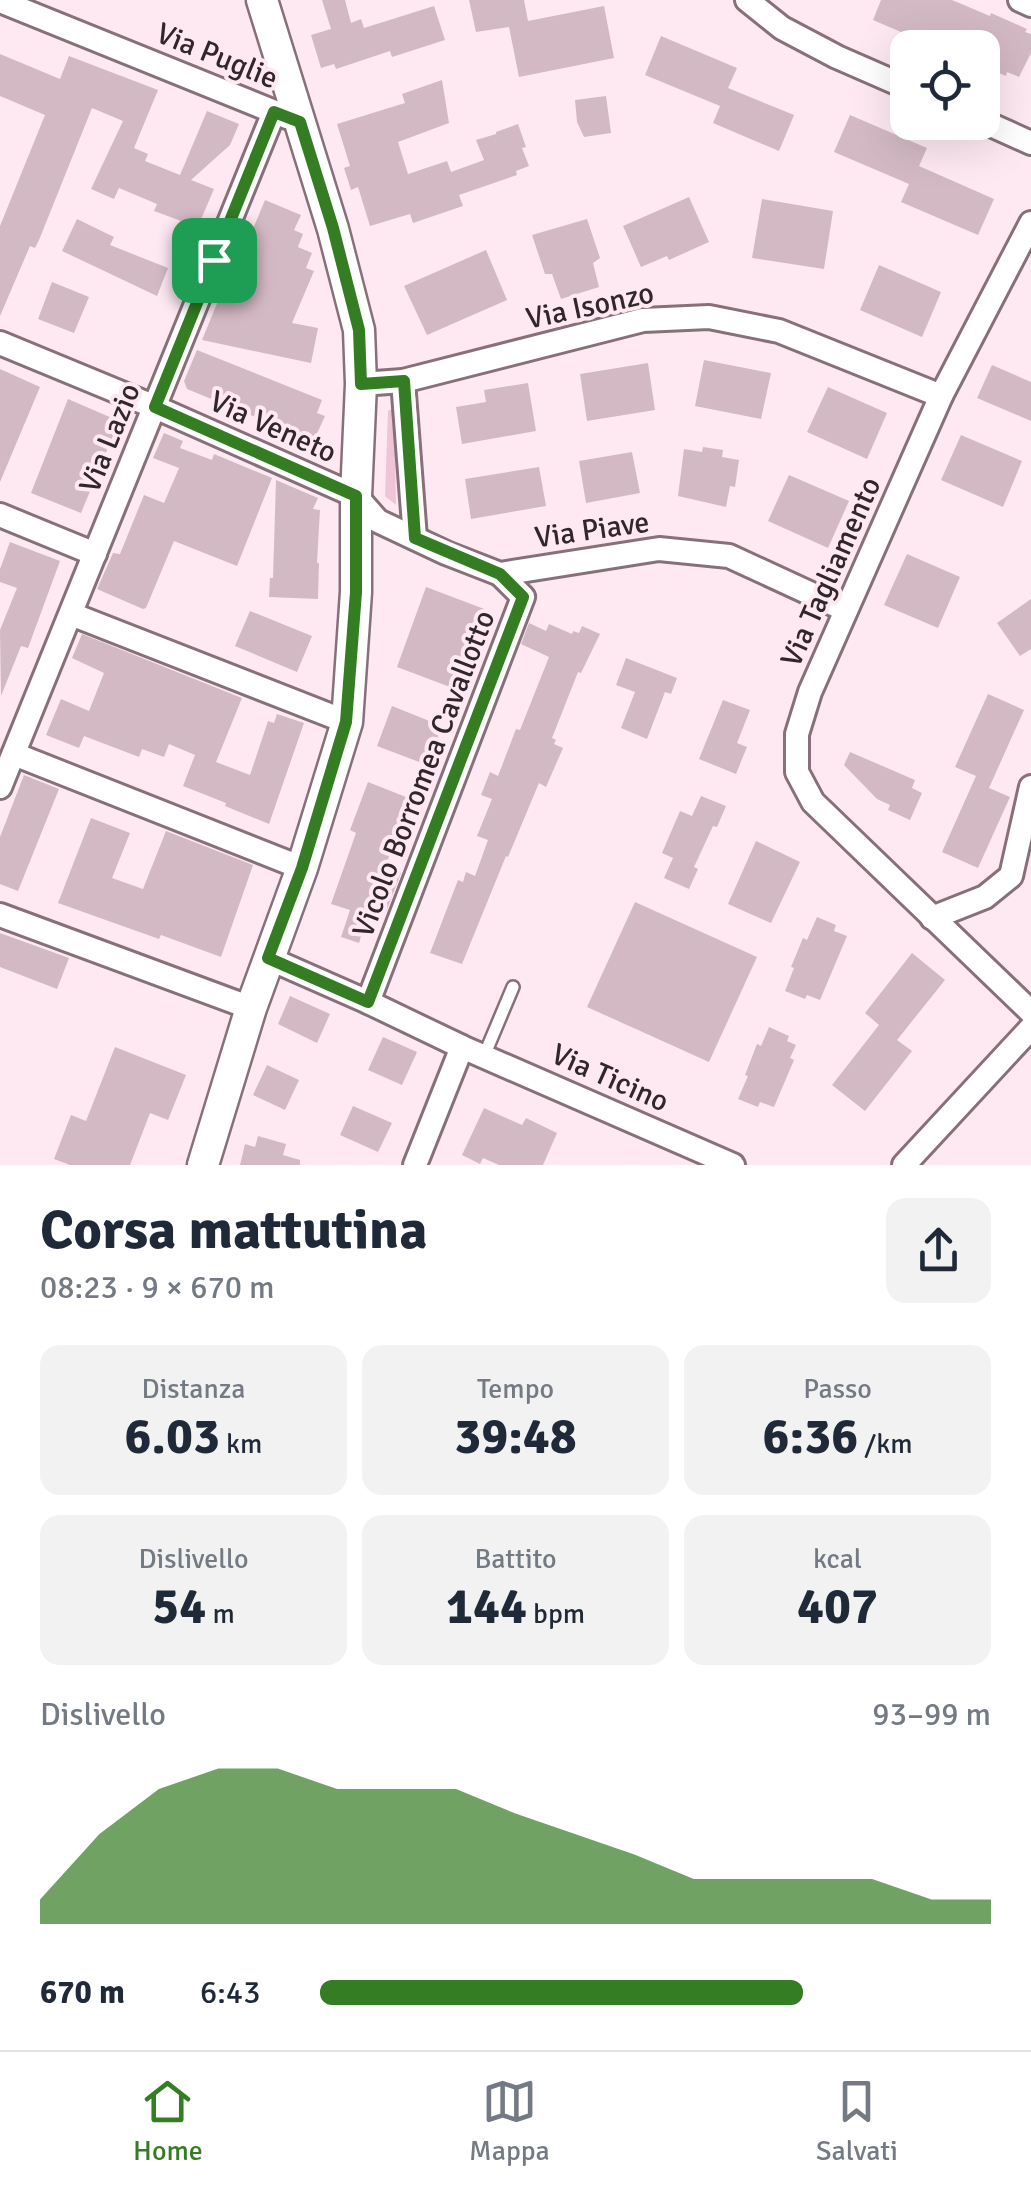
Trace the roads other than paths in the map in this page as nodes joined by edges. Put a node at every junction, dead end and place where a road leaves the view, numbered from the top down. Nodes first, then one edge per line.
1 (262, 0) edge
2 (747, 0) edge
3 (1020, 0) edge
4 (0, 1) edge
5 (1031, 5) edge
6 (890, 80) edge
7 (287, 117) junction
8 (1000, 129) edge
9 (1031, 142) edge
10 (1031, 223) edge
11 (0, 343) edge
12 (404, 381) junction
13 (361, 384) junction
14 (941, 396) junction
15 (155, 407) junction
16 (356, 496) junction
17 (0, 515) edge
18 (415, 538) junction
19 (95, 554) junction
20 (500, 574) junction
21 (846, 610) junction
22 (71, 614) junction
23 (346, 722) junction
24 (14, 754) junction
25 (1031, 787) edge
26 (0, 788) edge
27 (302, 868) junction
28 (0, 915) edge
29 (932, 918) junction
30 (268, 958) junction
31 (514, 987) dead end
32 (368, 1002) junction
33 (251, 1008) junction
34 (1031, 1012) edge
35 (1031, 1028) edge
36 (473, 1052) junction
37 (203, 1165) edge
38 (415, 1165) edge
39 (733, 1165) edge
40 (904, 1165) edge

1 - 7 street
2 - 6 street
3 - 5 street
4 - 7 street, Via Puglie
7 - 13 street
7 - 15 street, Via Lazio
8 - 9 street
10 - 14 street, Via Tagliamento
11 - 15 street, Via Veneto
12 - 13 street, Via Isonzo
12 - 14 street, Via Isonzo
12 - 18 street
13 - 16 street
14 - 21 street, Via Tagliamento
15 - 16 street, Via Veneto
15 - 19 street, Via Lazio
16 - 18 street, Via Piave
16 - 23 street
17 - 19 street
18 - 20 street, Via Piave
19 - 22 street, Via Lazio
20 - 21 street, Via Piave
20 - 32 street, Vicolo Borromea Cavallotto
21 - 29 street, Via Tagliamento
22 - 23 street
22 - 24 street, Via Lazio
23 - 27 street
24 - 26 street, Via Lazio
24 - 27 street
25 - 29 street
27 - 30 street
28 - 33 street
29 - 34 street, Via Tagliamento
30 - 32 street, Via Ticino
30 - 33 street
31 - 36 lane
32 - 36 street, Via Ticino
33 - 37 street
35 - 40 street
36 - 38 street
36 - 39 street, Via Ticino

